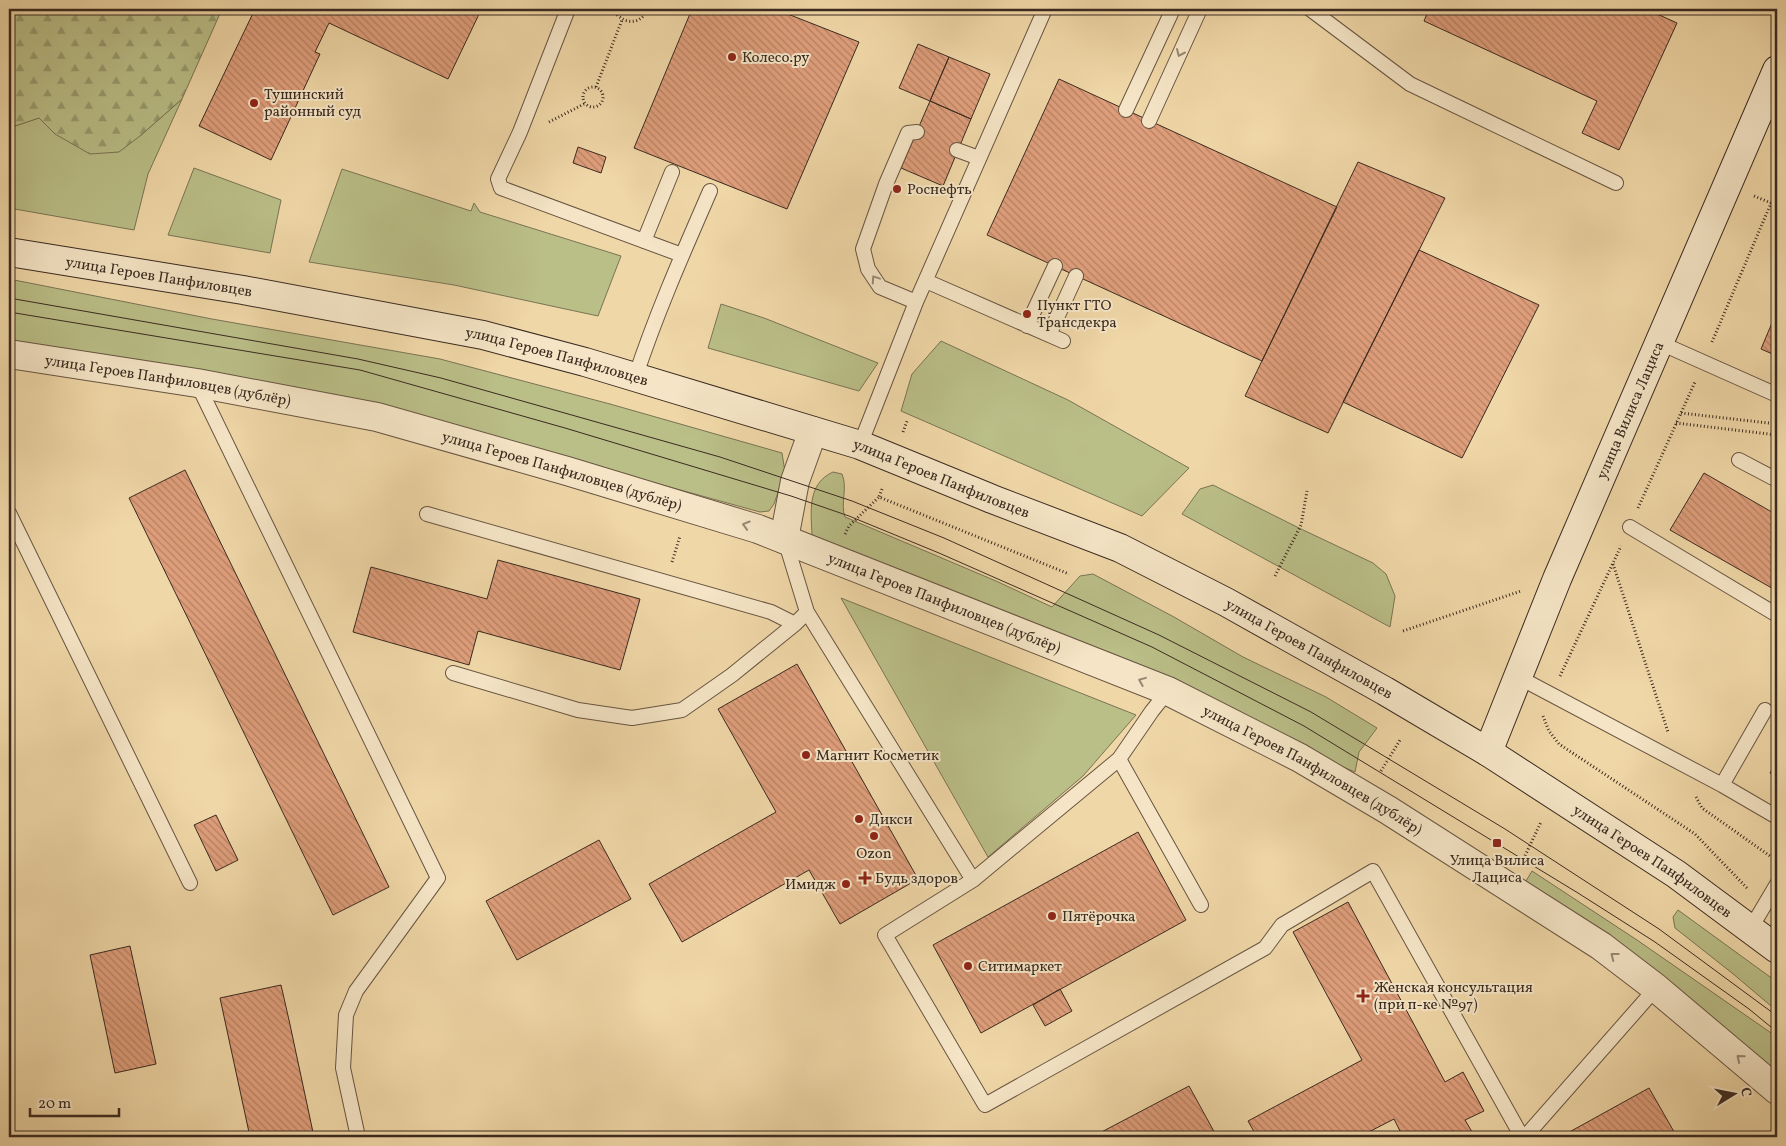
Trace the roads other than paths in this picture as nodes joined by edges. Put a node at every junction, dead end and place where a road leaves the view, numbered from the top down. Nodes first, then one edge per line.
1 (568, 9) edge
2 (1045, 9) edge
3 (1173, 9) edge
4 (1200, 9) edge
5 (1310, 9) edge
6 (1777, 70) edge
7 (1126, 110) dead end
8 (1149, 121) dead end
9 (917, 132) dead end
10 (958, 150) dead end
11 (979, 158) junction
12 (672, 172) dead end
13 (1616, 183) dead end
14 (710, 191) dead end
15 (644, 242) junction
16 (9, 252) edge
17 (682, 255) junction
18 (1054, 266) dead end
19 (1076, 276) dead end
20 (926, 281) junction
21 (916, 302) junction
22 (1027, 326) junction
23 (1048, 335) junction
24 (1063, 341) dead end
25 (1658, 342) junction
26 (9, 354) edge
27 (635, 378) junction
28 (197, 383) junction
29 (1777, 395) edge
30 (813, 431) junction
31 (860, 445) junction
32 (1739, 460) dead end
33 (1777, 480) edge
34 (9, 513) edge
35 (426, 514) dead end
36 (1630, 527) road end
37 (784, 539) junction
38 (807, 612) junction
39 (1777, 614) edge
40 (795, 624) junction
41 (452, 673) dead end
42 (1518, 677) junction
43 (1168, 692) junction
44 (1765, 710) dead end
45 (1488, 752) junction
46 (1119, 759) junction
47 (1722, 785) junction
48 (1777, 817) edge
49 (974, 880) junction
50 (190, 883) dead end
51 (1777, 884) edge
52 (1201, 905) dead end
53 (1758, 917) junction
54 (1777, 949) edge
55 (1656, 988) junction
56 (1777, 1090) edge
57 (358, 1137) edge
58 (1523, 1137) edge

1 - 15 lane
2 - 11 lane
3 - 7 lane
4 -> 8 lane
5 - 13 lane
6 - 25 street, улица Вилиса Лациса
21 -> 9 lane
10 - 11 lane
11 - 20 lane
12 - 15 lane
14 - 17 lane
15 - 17 lane
16 - 27 street, улица Героев Панфиловцев
17 - 27 lane
18 - 22 lane
19 - 23 lane
20 - 21 lane
20 - 22 lane
21 - 31 lane
22 - 23 lane
23 - 24 lane
25 - 29 lane
25 - 42 street, улица Вилиса Лациса
26 - 28 street, улица Героев Панфиловцев (дублёр)
27 - 30 street, улица Героев Панфиловцев
37 -> 28 street, улица Героев Панфиловцев (дублёр)
28 - 57 lane
30 - 31 street, улица Героев Панфиловцев
30 - 37 street
31 - 45 street, улица Героев Панфиловцев
32 - 33 lane
34 - 50 lane
35 - 40 lane
36 - 39 lane
37 - 38 lane
43 -> 37 street, улица Героев Панфиловцев (дублёр)
38 - 40 lane
38 - 49 lane
40 - 41 lane
42 - 45 street, улица Вилиса Лациса
42 - 47 lane
43 - 46 lane
55 -> 43 street, улица Героев Панфиловцев (дублёр)
44 - 47 lane
45 - 53 street, улица Героев Панфиловцев
46 - 49 lane
46 - 52 lane
47 - 48 lane
49 - 58 lane
51 - 53 lane
53 - 54 street, улица Героев Панфиловцев
56 -> 55 street, улица Героев Панфиловцев (дублёр)
55 - 58 lane

